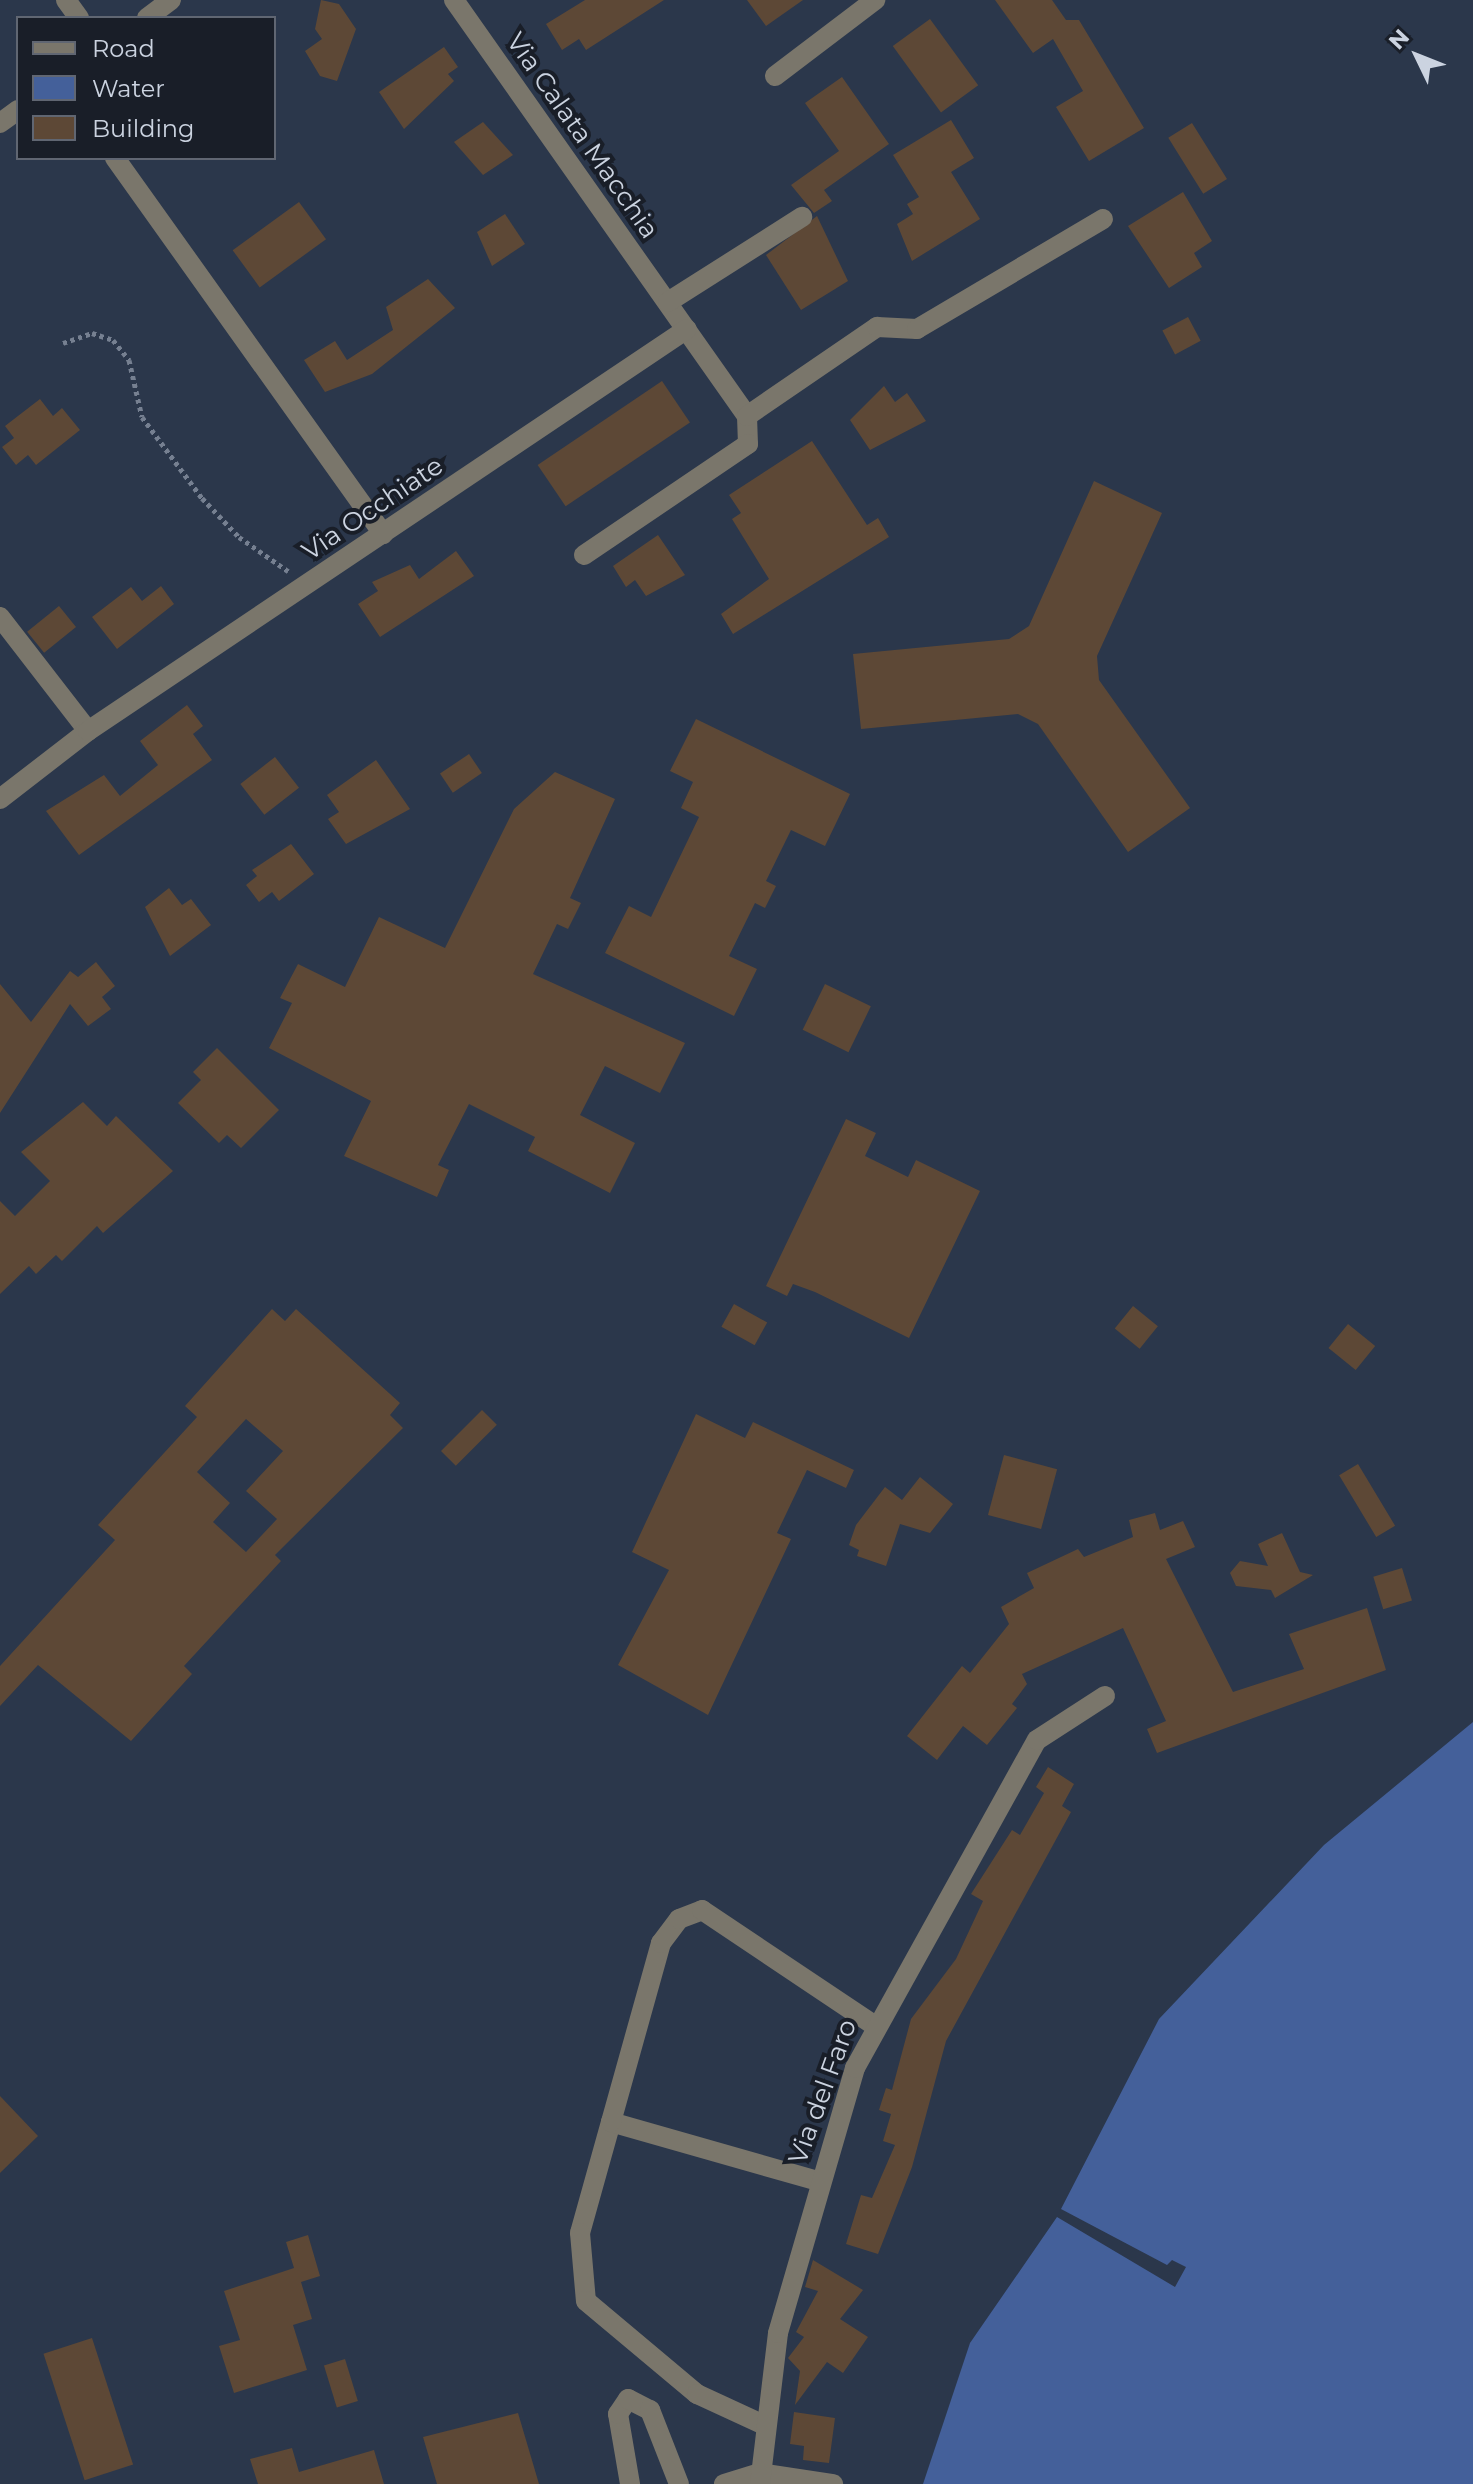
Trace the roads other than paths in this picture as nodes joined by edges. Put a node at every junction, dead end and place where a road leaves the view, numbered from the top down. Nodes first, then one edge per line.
1 (171, 0) edge
2 (454, 0) edge
3 (875, 0) edge
4 (150, 16) edge
5 (775, 76) dead end
6 (116, 160) edge
7 (802, 217) dead end
8 (1103, 219) dead end
9 (668, 302) junction
10 (687, 329) junction
11 (747, 416) junction
12 (383, 534) junction
13 (584, 555) dead end
14 (0, 617) edge
15 (88, 731) junction
16 (0, 799) edge
17 (1105, 1696) dead end
18 (874, 2025) junction
19 (611, 2122) junction
20 (818, 2181) junction
21 (764, 2425) junction
22 (760, 2478) edge
23 (630, 2484) edge
24 (679, 2484) edge
25 (724, 2484) edge
26 (833, 2484) edge

1 - 4 street
2 - 9 street, Via Calata Macchia
3 - 5 street
6 - 12 street
7 - 9 street
8 - 11 street
9 - 10 street, Via Calata Macchia
10 - 11 street, Via Calata Macchia
10 - 12 street, Via Occhiate
11 - 13 street
12 - 15 street, Via Occhiate
14 - 15 street
15 - 16 street, Via Occhiate
17 - 18 street, Via del Faro
18 - 19 street
18 - 20 street, Via del Faro
19 - 20 street
19 - 21 street
20 - 21 street, Via del Faro
21 - 22 street, Via del Faro
22 - 25 street
22 - 26 street
23 - 24 street

